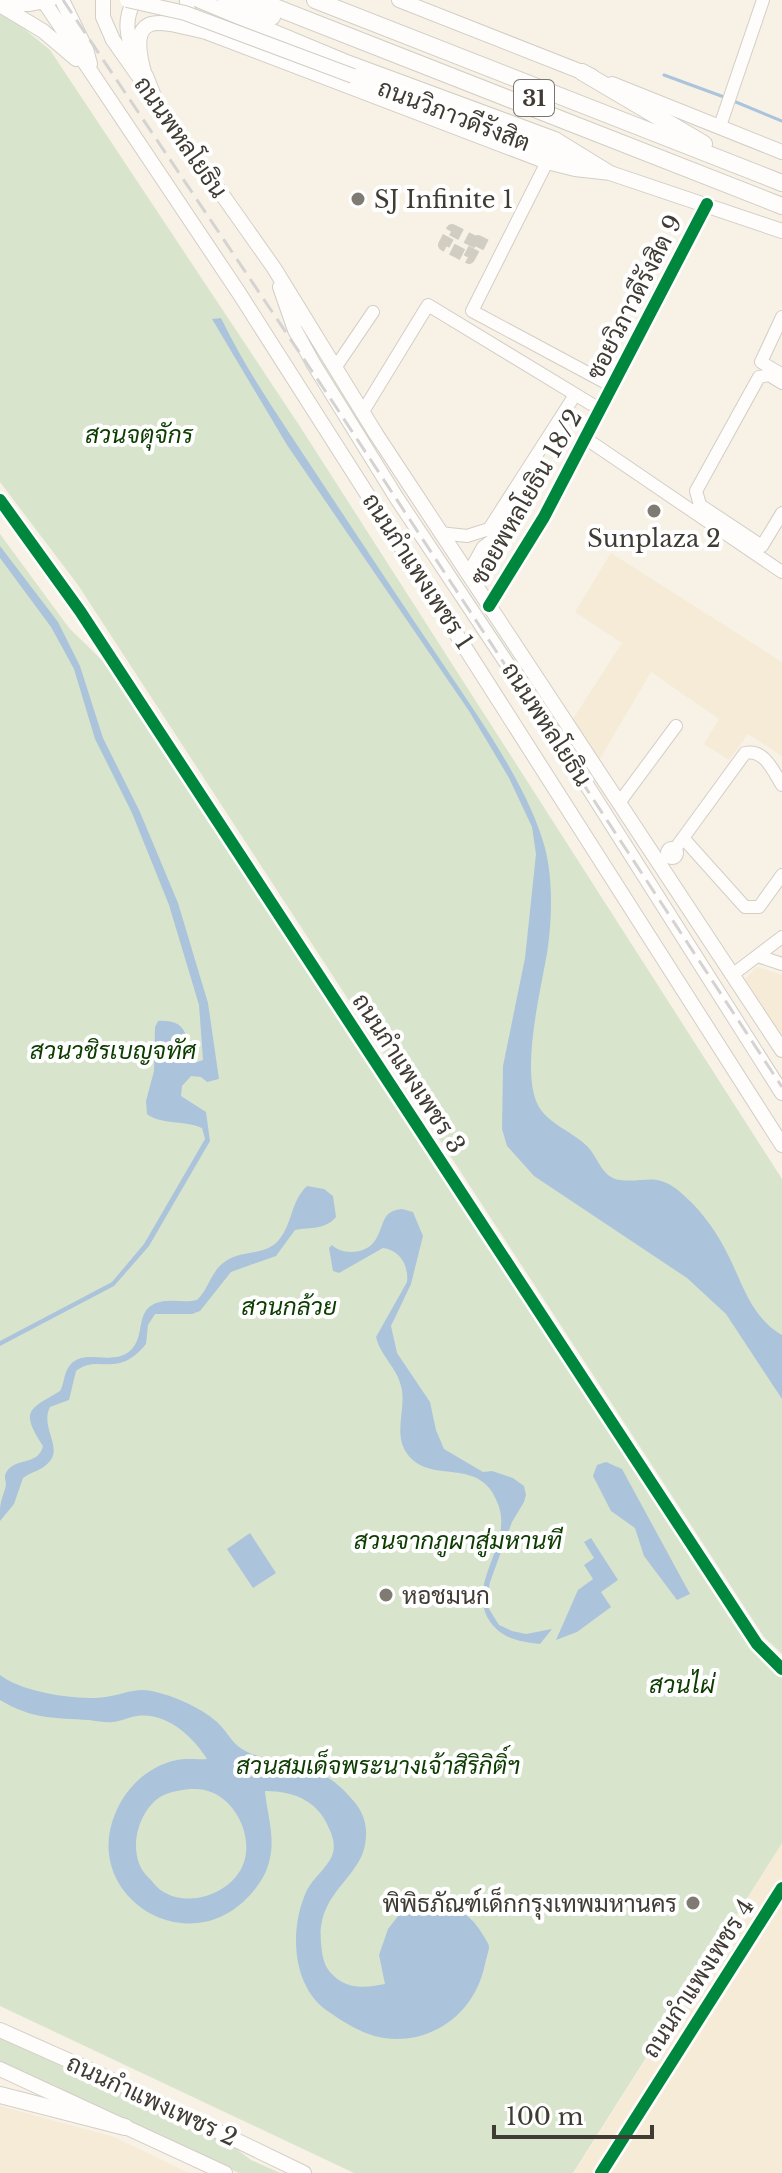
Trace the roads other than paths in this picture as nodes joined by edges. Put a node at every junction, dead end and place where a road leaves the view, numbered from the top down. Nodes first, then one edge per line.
1 (62, 0) edge
2 (127, 0) edge
3 (135, 0) edge
4 (187, 0) edge
5 (198, 0) edge
6 (226, 0) edge
7 (257, 0) edge
8 (285, 0) edge
9 (315, 0) edge
10 (329, 0) edge
11 (399, 0) edge
12 (763, 0) edge
13 (46, 1) edge
14 (102, 2) edge
15 (0, 4) edge
16 (206, 32) junction
17 (582, 72) junction
18 (93, 76) junction
19 (145, 76) junction
20 (154, 99) junction
21 (720, 126) junction
22 (713, 149) junction
23 (782, 152) edge
24 (547, 162) junction
25 (611, 173) junction
26 (708, 175) junction
27 (782, 176) edge
28 (782, 183) edge
29 (782, 195) edge
30 (707, 204) junction
31 (782, 206) edge
32 (782, 231) edge
33 (274, 268) junction
34 (373, 312) dead end
35 (782, 317) edge
36 (335, 368) junction
37 (782, 375) edge
38 (782, 383) edge
39 (612, 386) junction
40 (577, 397) junction
41 (601, 410) junction
42 (362, 413) junction
43 (585, 438) junction
44 (0, 500) edge
45 (782, 513) edge
46 (440, 533) junction
47 (477, 534) junction
48 (483, 547) junction
49 (782, 572) edge
50 (468, 574) junction
51 (489, 606) junction
52 (531, 700) junction
53 (676, 726) dead end
54 (569, 727) junction
55 (782, 785) edge
56 (619, 803) junction
57 (684, 839) junction
58 (667, 856) junction
59 (782, 875) edge
60 (782, 937) edge
61 (758, 956) junction
62 (782, 964) edge
63 (732, 975) junction
64 (782, 1050) edge
65 (782, 1093) edge
66 (782, 1145) edge
67 (782, 1669) edge
68 (782, 1888) edge
69 (0, 2030) edge
70 (0, 2069) edge
71 (3, 2095) edge
72 (125, 2127) junction
73 (225, 2173) edge
74 (304, 2173) edge
75 (601, 2173) edge

1 - 18 main road
2 - 25 main road, ถนนวิภาวดีรังสิต / 31, bridge
3 - 19 main road
4 - 16 main road
5 - 25 main road
6 - 26 highway
7 - 26 highway, ถนนวิภาวดีรังสิต / 31
8 - 29 highway, 31
9 - 28 highway, 31
10 - 22 highway, 31
11 - 17 main road, 31
12 - 21 street
13 - 15 main road
13 - 18 main road, ถนนกำแพงเพชร 1
14 - 20 main road, ถนนพหลโยธิน
15 - 18 main road
16 - 19 main road
16 - 24 main road
17 - 21 main road, 31
17 - 22 highway
18 - 66 main road, ถนนกำแพงเพชร 1
19 - 20 highway
20 - 33 main road, ถนนพหลโยธิน
21 - 23 main road, 31
22 - 27 highway, 31
24 - 25 main road
24 - 39 street
25 - 30 main road, ถนนวิภาวดีรังสิต / 31
26 - 31 highway, ถนนวิภาวดีรังสิต / 31
30 - 32 main road, ถนนวิภาวดีรังสิต / 31
30 - 39 street, ซอยวิภาวดีรังสิต 9
33 - 36 main road, ถนนพหลโยธิน
33 - 52 main road, ถนนพหลโยธิน
34 - 36 street
35 - 37 street
36 - 42 main road, ถนนพหลโยธิน
38 - 45 street
39 - 41 street, ซอยวิภาวดีรังสิต 9
40 - 41 street
40 - 42 street
40 - 47 street
40 - 48 street
41 - 43 street, ซอยพหลโยธิน 18/2
42 - 46 main road, ถนนพหลโยธิน
43 - 49 street
43 - 51 street, ซอยพหลโยธิน 18/2
44 - 67 street, ถนนกำแพงเพชร 3
46 - 47 street
46 - 50 main road, ถนนพหลโยธิน
47 - 48 street
48 - 50 street
50 - 51 main road, ถนนพหลโยธิน
51 - 54 main road, ถนนพหลโยธิน
52 - 54 main road
52 - 65 main road, ถนนพหลโยธิน
53 - 56 street
54 - 56 main road, ถนนพหลโยธิน
55 - 57 street
56 - 58 main road, ถนนพหลโยธิน
57 - 58 street
57 - 59 street
58 - 63 main road, ถนนพหลโยธิน
60 - 61 street
61 - 62 street
61 - 63 street
63 - 64 main road, ถนนพหลโยธิน
68 - 75 street, ถนนกำแพงเพชร 4
69 - 74 main road, ถนนกำแพงเพชร 2
70 - 72 main road, ถนนกำแพงเพชร 2
71 - 72 highway
72 - 73 main road, ถนนกำแพงเพชร 2

